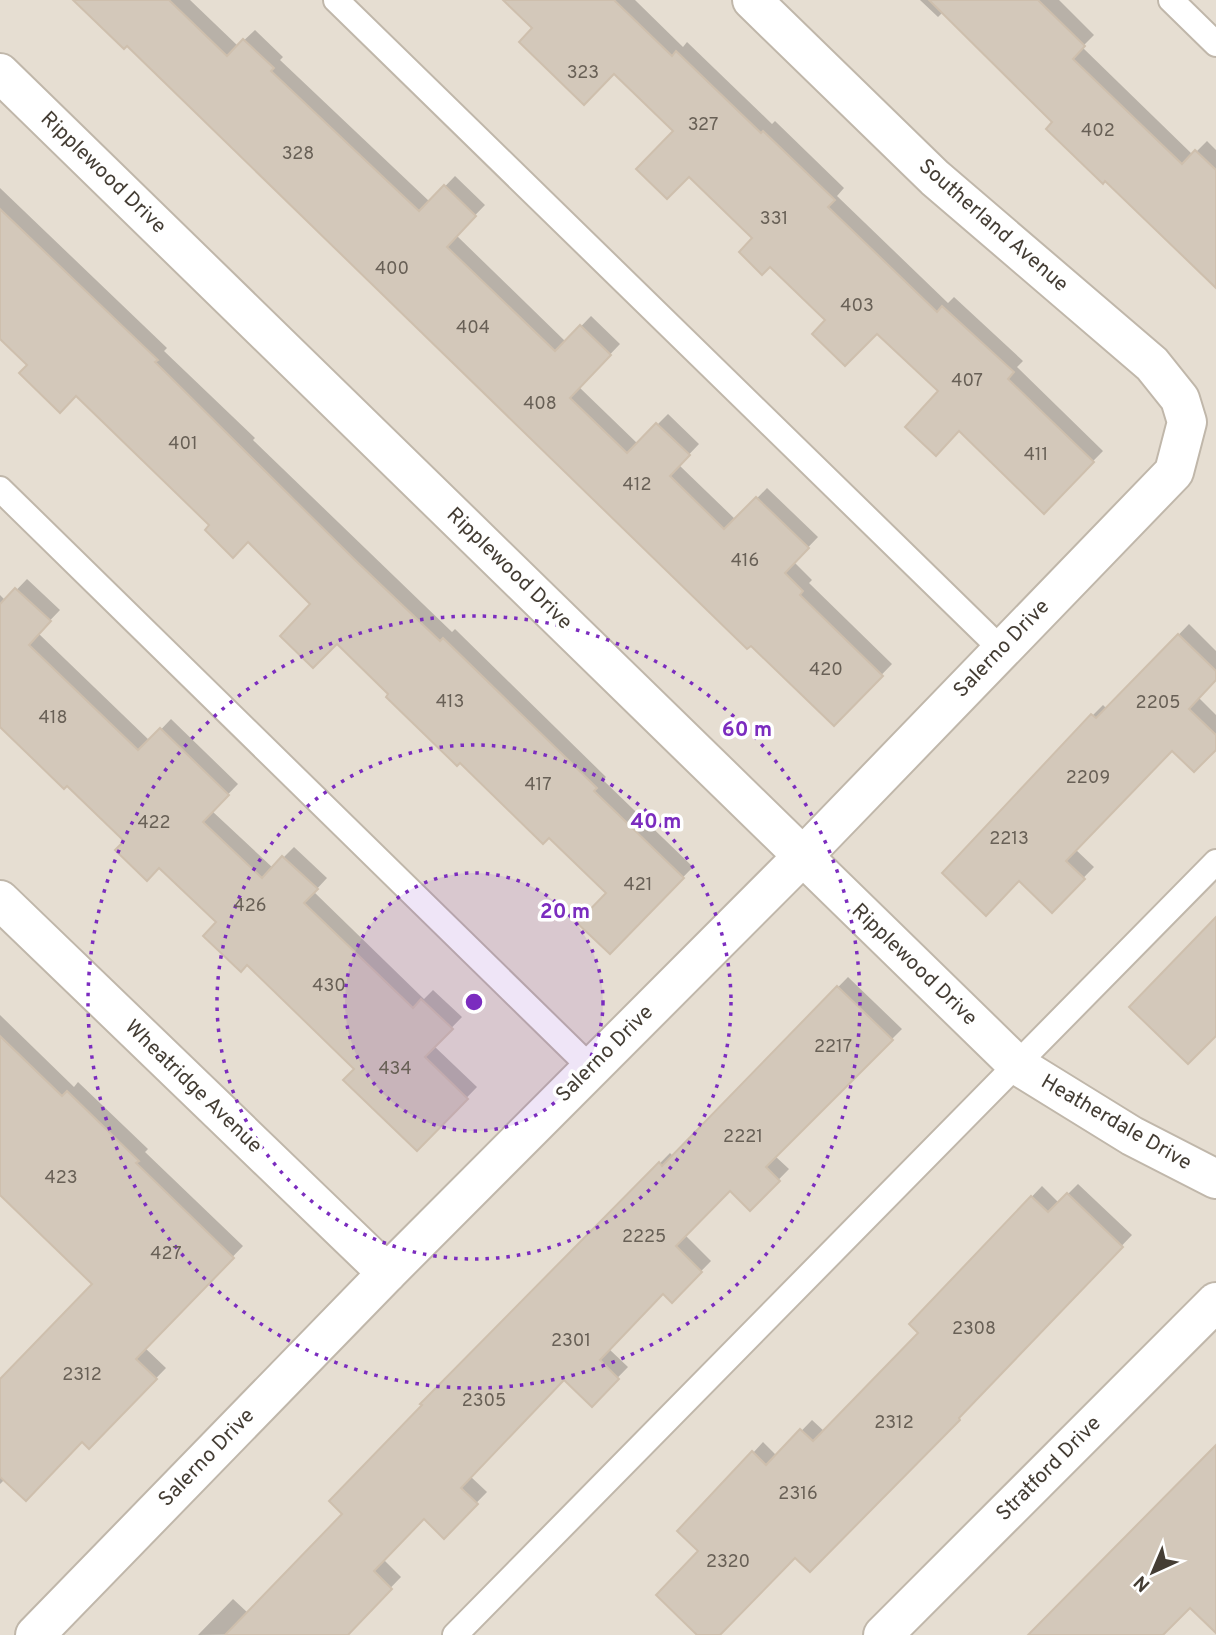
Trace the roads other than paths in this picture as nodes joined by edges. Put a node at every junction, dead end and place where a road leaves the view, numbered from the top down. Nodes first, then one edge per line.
1 (336, 0) edge
2 (752, 0) edge
3 (1171, 0) edge
4 (1216, 44) edge
5 (0, 73) edge
6 (1174, 472) joint
7 (0, 489) edge
8 (1002, 650) junction
9 (803, 856) junction
10 (1216, 862) edge
11 (0, 900) edge
12 (1017, 1065) junction
13 (591, 1068) junction
14 (1216, 1180) edge
15 (387, 1273) junction
16 (1216, 1302) edge
17 (35, 1635) edge
18 (455, 1635) edge
19 (883, 1635) edge

1 - 8 lane
2 - 6 street, Southerland Avenue
3 - 4 lane
5 - 9 street, Ripplewood Drive
6 - 8 street, Salerno Drive
7 - 13 lane
8 - 9 street, Salerno Drive
9 - 12 street, Ripplewood Drive
9 - 13 street, Salerno Drive
10 - 12 lane
11 - 15 street, Wheatridge Avenue
12 - 14 street, Heatherdale Drive
12 - 18 lane
13 - 15 street, Salerno Drive
15 - 17 street, Salerno Drive
16 - 19 street, Stratford Drive

